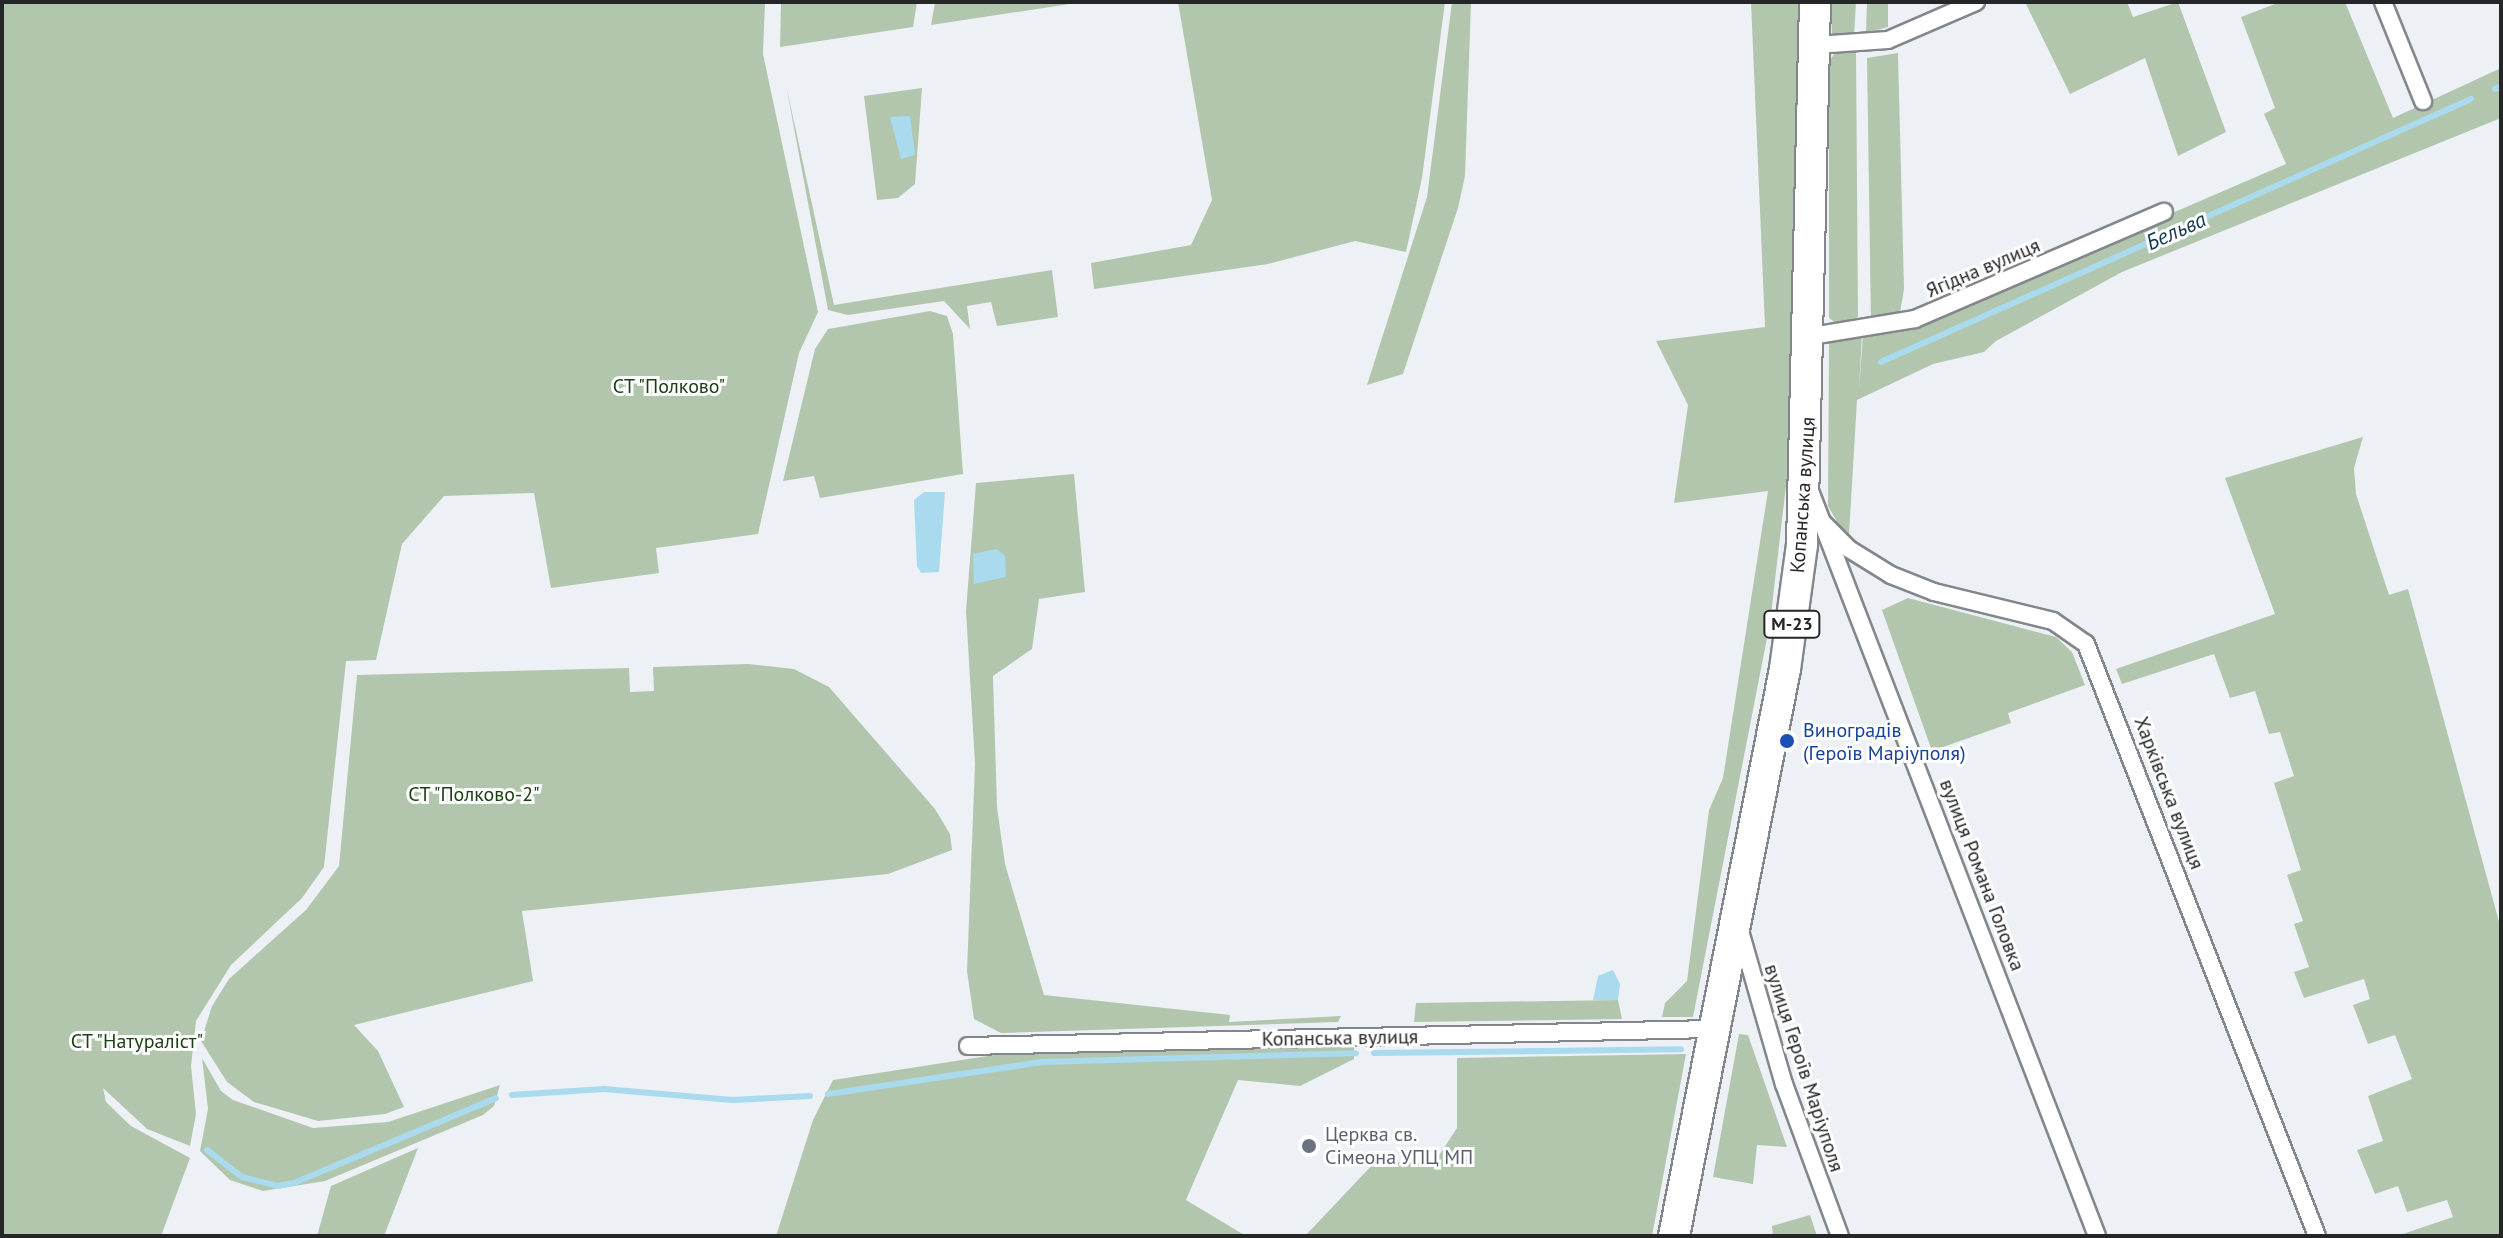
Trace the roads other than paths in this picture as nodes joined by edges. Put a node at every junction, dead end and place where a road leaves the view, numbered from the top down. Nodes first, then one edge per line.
1 (1815, 2) edge
2 (1976, 2) edge
3 (2383, 2) edge
4 (1816, 45) junction
5 (2423, 101) dead end
6 (2164, 212) dead end
7 (1811, 336) junction
8 (1807, 486) junction
9 (1822, 522) junction
10 (1735, 910) junction
11 (1713, 1029) junction
12 (968, 1046) dead end
13 (1674, 1236) edge
14 (1840, 1236) edge
15 (2097, 1236) edge
16 (2317, 1236) edge

1 - 4 highway, Копанська вулиця / М-23
2 - 4 street
3 - 5 street
4 - 7 highway, Копанська вулиця / М-23
6 - 7 street, Ягідна вулиця
7 - 8 highway, Копанська вулиця / М-23
8 - 9 street, вулиця Романа Головка
8 - 10 highway, Копанська вулиця / М-23
9 - 15 street, вулиця Романа Головка
9 - 16 street, Харківська вулиця
10 - 11 highway, Копанська вулиця / М-23
10 - 14 street, вулиця Героїв Маріуполя
11 - 12 street, Копанська вулиця
11 - 13 highway, Копанська вулиця / М-23

